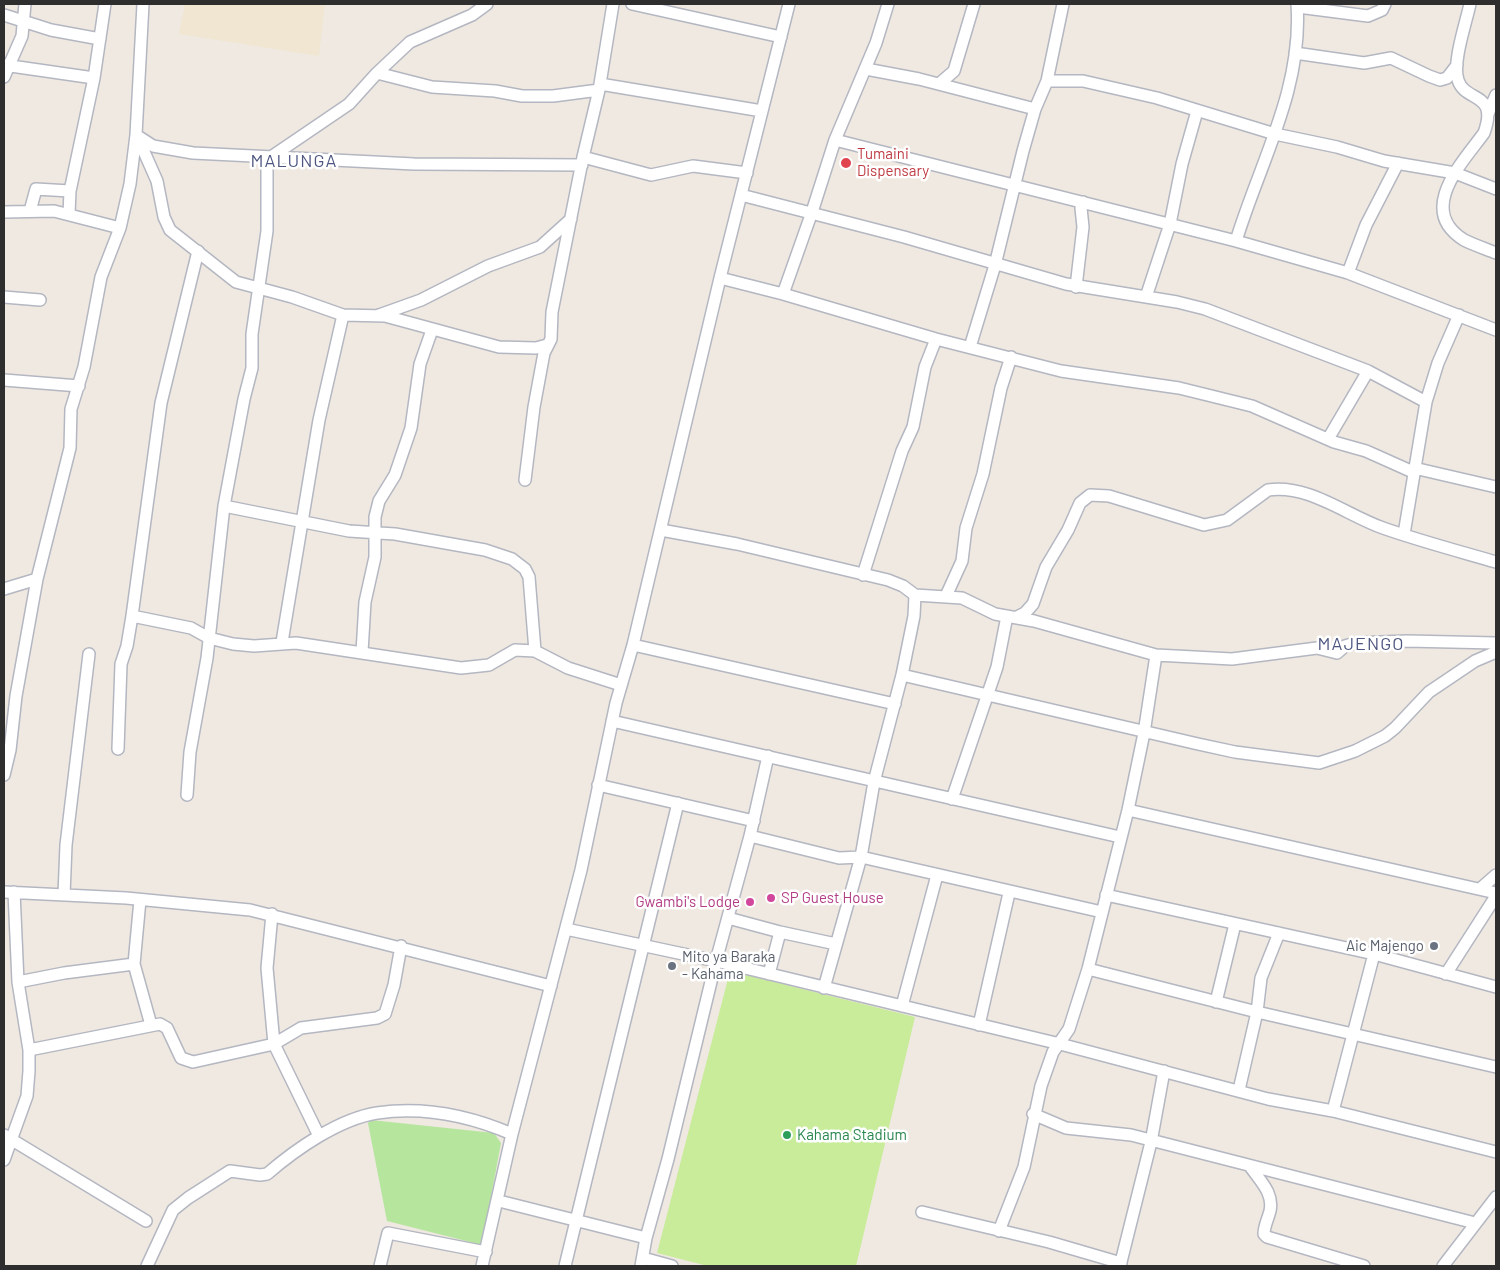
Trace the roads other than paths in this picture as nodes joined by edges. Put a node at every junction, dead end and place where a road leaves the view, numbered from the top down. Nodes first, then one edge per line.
1 (25, 4) edge
2 (105, 4) edge
3 (143, 4) edge
4 (487, 4) edge
5 (613, 4) edge
6 (632, 4) edge
7 (789, 4) edge
8 (888, 4) edge
9 (974, 4) edge
10 (1063, 4) edge
11 (1385, 4) edge
12 (1470, 4) edge
13 (1297, 6) edge
14 (4, 15) edge
15 (25, 21) junction
16 (780, 37) junction
17 (100, 39) junction
18 (1295, 53) junction
19 (7, 65) edge
20 (1457, 65) junction
21 (866, 69) junction
22 (377, 73) junction
23 (4, 77) edge
24 (94, 78) junction
25 (1047, 81) junction
26 (939, 84) junction
27 (600, 87) junction
28 (1496, 94) edge
29 (1035, 109) junction
30 (762, 111) junction
31 (1197, 111) junction
32 (1488, 114) junction
33 (1275, 134) junction
34 (136, 135) junction
35 (835, 140) junction
36 (271, 157) junction
37 (582, 161) junction
38 (1398, 163) junction
39 (747, 173) junction
40 (1455, 173) junction
41 (1016, 186) junction
42 (1496, 189) edge
43 (70, 191) junction
44 (741, 195) junction
45 (1083, 202) junction
46 (4, 212) edge
47 (30, 212) junction
48 (812, 212) junction
49 (69, 214) junction
50 (571, 219) junction
51 (1170, 224) junction
52 (120, 228) junction
53 (1236, 240) junction
54 (198, 251) junction
55 (1496, 253) edge
56 (995, 265) junction
57 (1348, 273) junction
58 (720, 278) junction
59 (1076, 287) junction
60 (258, 288) junction
61 (782, 294) junction
62 (4, 297) edge
63 (1146, 297) junction
64 (40, 300) dead end
65 (343, 315) junction
66 (379, 315) junction
67 (1459, 315) junction
68 (432, 330) junction
69 (1496, 330) edge
70 (936, 339) junction
71 (548, 346) junction
72 (970, 347) junction
73 (1010, 358) junction
74 (1368, 371) junction
75 (4, 380) edge
76 (79, 386) junction
77 (1426, 402) junction
78 (1328, 439) junction
79 (1414, 470) junction
80 (524, 480) dead end
81 (1496, 487) edge
82 (224, 506) junction
83 (303, 521) junction
84 (661, 530) junction
85 (374, 531) junction
86 (1404, 534) junction
87 (1496, 562) edge
88 (863, 574) junction
89 (37, 579) junction
90 (4, 589) edge
91 (915, 595) junction
92 (946, 596) junction
93 (132, 616) junction
94 (1012, 616) junction
95 (209, 638) junction
96 (282, 642) junction
97 (1496, 643) edge
98 (633, 644) junction
99 (535, 651) junction
100 (362, 652) junction
101 (1496, 652) edge
102 (89, 654) dead end
103 (1156, 655) junction
104 (902, 675) junction
105 (621, 685) junction
106 (4, 695) edge
107 (987, 695) junction
108 (16, 696) junction
109 (896, 704) junction
110 (612, 721) junction
111 (1144, 732) junction
112 (118, 749) dead end
113 (768, 756) junction
114 (4, 775) edge
115 (874, 782) junction
116 (598, 785) junction
117 (187, 795) dead end
118 (952, 799) junction
119 (678, 804) junction
120 (1128, 810) junction
121 (754, 821) junction
122 (750, 836) junction
123 (1120, 837) junction
124 (861, 857) junction
125 (938, 875) junction
126 (1496, 875) edge
127 (1480, 889) junction
128 (9, 892) edge
129 (1009, 893) junction
130 (1496, 894) edge
131 (64, 895) junction
132 (1106, 896) junction
133 (140, 900) junction
134 (1102, 912) junction
135 (272, 914) junction
136 (728, 918) junction
137 (1235, 924) junction
138 (566, 929) junction
139 (780, 932) junction
140 (1280, 933) junction
141 (836, 944) junction
142 (401, 946) junction
143 (643, 947) junction
144 (1374, 954) junction
145 (716, 962) junction
146 (134, 964) junction
147 (1088, 970) junction
148 (769, 974) junction
149 (1446, 974) junction
150 (18, 982) junction
151 (551, 986) junction
152 (1496, 987) edge
153 (824, 988) junction
154 (1216, 1002) junction
155 (902, 1006) junction
156 (1257, 1012) junction
157 (151, 1025) junction
158 (979, 1025) junction
159 (1352, 1033) junction
160 (274, 1044) junction
161 (1060, 1044) junction
162 (29, 1050) junction
163 (1496, 1068) edge
164 (1164, 1072) junction
165 (1239, 1090) junction
166 (1333, 1111) junction
167 (1033, 1114) junction
168 (512, 1134) junction
169 (319, 1136) junction
170 (7, 1138) edge
171 (1151, 1142) junction
172 (1496, 1152) edge
173 (4, 1160) edge
174 (1250, 1166) junction
175 (1496, 1197) edge
176 (499, 1201) junction
177 (922, 1212) dead end
178 (146, 1221) dead end
179 (576, 1221) junction
180 (1475, 1223) junction
181 (999, 1231) junction
182 (646, 1238) junction
183 (486, 1252) junction
184 (642, 1262) edge
185 (1120, 1264) edge
186 (147, 1266) edge
187 (380, 1266) edge
188 (482, 1266) edge
189 (565, 1266) edge
190 (672, 1266) edge
191 (1364, 1266) edge
192 (1443, 1266) edge

1 - 15 street
2 - 17 street
3 - 34 street
4 - 22 street
5 - 27 street
6 - 16 street
7 - 16 street
8 - 21 street
9 - 26 street
10 - 25 street
11 - 13 street
12 - 20 street
13 - 18 street
14 - 15 street
15 - 17 street
15 - 19 street
16 - 30 street
17 - 24 street
18 - 20 street
18 - 33 street
19 - 23 street
19 - 24 street
20 - 32 street
21 - 26 street
21 - 35 street
22 - 27 street
22 - 36 street
24 - 43 street
25 - 29 street
25 - 31 street
26 - 29 street
27 - 30 street
27 - 37 street
28 - 32 street
29 - 41 street
30 - 39 street
31 - 33 street
31 - 51 street
32 - 40 street
33 - 38 street
33 - 53 street
34 - 36 street
34 - 52 street
34 - 54 street
35 - 41 street
35 - 48 street
36 - 37 street
36 - 60 street
37 - 39 street
37 - 50 street
38 - 40 street
38 - 57 street
39 - 44 street
40 - 42 street
40 - 55 street
41 - 45 street
41 - 56 street
43 - 47 street
43 - 49 street
44 - 48 street
44 - 58 street
45 - 51 street
45 - 59 street
46 - 47 street
47 - 49 street
48 - 56 street
48 - 61 street
49 - 52 street
50 - 66 street
50 - 71 street
51 - 53 street
51 - 63 street
52 - 76 street
53 - 57 street
54 - 60 street
54 - 93 street
56 - 59 street
56 - 72 street
57 - 67 street
58 - 61 street
58 - 84 street
59 - 63 street
60 - 65 street
60 - 82 street
61 - 70 street
62 - 64 street
63 - 74 street
65 - 66 street
65 - 83 street
66 - 68 street
67 - 69 street
67 - 77 street
68 - 71 street
68 - 85 street
70 - 72 street
70 - 88 street
71 - 80 street
72 - 73 street
73 - 78 street
73 - 92 street
74 - 77 street
74 - 78 street
75 - 76 street
76 - 89 street
77 - 79 street
78 - 79 street
79 - 81 street
79 - 86 street
82 - 83 street
82 - 95 street
83 - 85 street
83 - 96 street
84 - 88 street
84 - 98 street
85 - 99 street
85 - 100 street
86 - 87 street
86 - 94 street
88 - 91 street
89 - 90 street
89 - 108 street
91 - 92 street
91 - 104 street
92 - 94 street
93 - 95 street
93 - 112 street
94 - 103 street
94 - 107 street
95 - 96 street
95 - 117 street
96 - 100 street
97 - 103 street
98 - 105 street
98 - 109 street
99 - 100 street
99 - 105 street
101 - 111 street
102 - 131 street
103 - 111 street
104 - 107 street
104 - 109 street
105 - 110 street
106 - 108 street
107 - 111 street
107 - 118 street
108 - 114 street
109 - 115 street
110 - 113 street
110 - 116 street
111 - 120 street
113 - 115 street
113 - 121 street
115 - 118 street
115 - 124 street
116 - 119 street
116 - 138 street
118 - 123 street
119 - 121 street
119 - 143 street
120 - 123 street
120 - 127 street
121 - 122 street
122 - 124 street
122 - 136 street
123 - 132 street
124 - 125 street
124 - 141 street
125 - 129 street
125 - 155 street
126 - 127 street
127 - 130 street
128 - 131 street
128 - 150 street
129 - 134 street
129 - 158 street
130 - 149 street
131 - 133 street
132 - 134 street
132 - 137 street
133 - 135 street
133 - 146 street
134 - 147 street
135 - 142 street
135 - 160 street
136 - 139 street
136 - 145 street
137 - 140 street
137 - 154 street
138 - 143 street
138 - 151 street
139 - 141 street
139 - 148 street
140 - 144 street
140 - 156 street
141 - 153 street
142 - 151 street
142 - 160 street
143 - 145 street
143 - 179 street
144 - 149 street
144 - 159 street
145 - 148 street
145 - 182 street
146 - 150 street
146 - 157 street
147 - 154 street
147 - 161 street
148 - 153 street
149 - 152 street
150 - 162 street
151 - 168 street
153 - 155 street
154 - 156 street
155 - 158 street
156 - 159 street
156 - 165 street
157 - 160 street
157 - 162 street
158 - 161 street
159 - 163 street
159 - 166 street
160 - 169 street
161 - 164 street
161 - 167 street
162 - 170 street
164 - 165 street
164 - 171 street
165 - 166 street
166 - 172 street
167 - 171 street
167 - 181 street
168 - 169 street
168 - 176 street
169 - 186 street
170 - 173 street
170 - 178 street
171 - 174 street
171 - 185 street
174 - 180 street
174 - 191 street
175 - 180 street
176 - 179 street
176 - 183 street
177 - 181 street
179 - 182 street
179 - 189 street
180 - 192 street
181 - 185 street
182 - 184 street
183 - 187 street
183 - 188 street
184 - 190 street

